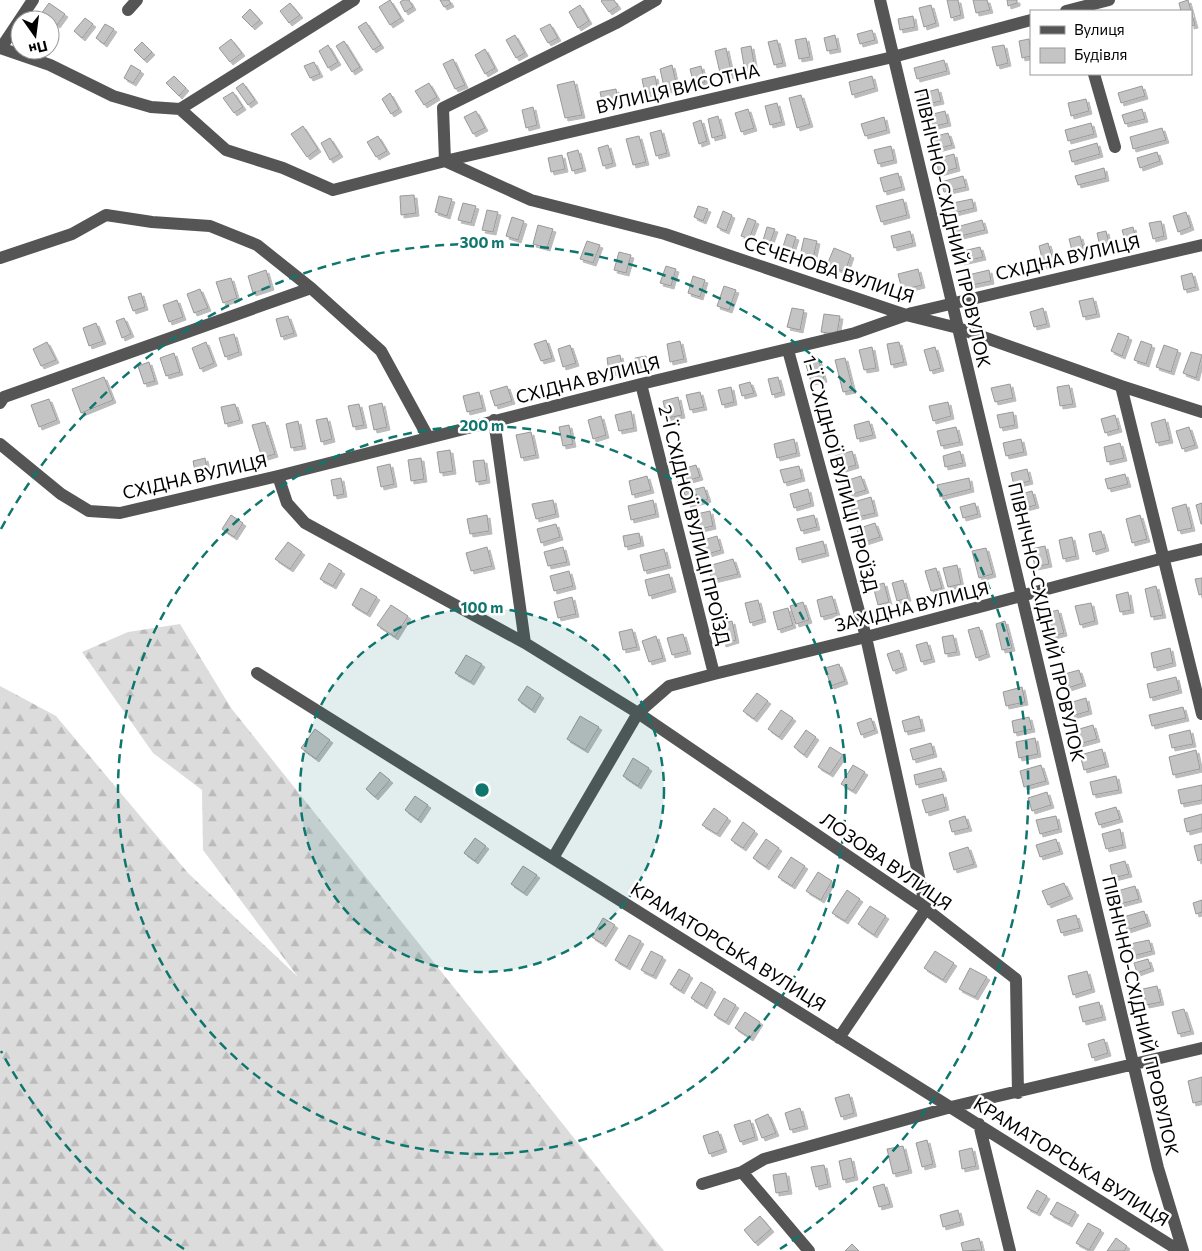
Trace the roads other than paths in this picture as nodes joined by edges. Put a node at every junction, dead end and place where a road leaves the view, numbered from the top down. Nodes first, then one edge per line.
1 (33, 0) edge
2 (137, 0) edge
3 (354, 0) edge
4 (656, 0) edge
5 (880, 0) edge
6 (1109, 0) edge
7 (128, 10) dead end
8 (1072, 10) edge
9 (1030, 20) edge
10 (0, 48) edge
11 (893, 57) junction
12 (1094, 75) edge
13 (180, 109) junction
14 (1116, 146) dead end
15 (446, 161) junction
16 (1202, 244) edge
17 (0, 258) edge
18 (310, 288) junction
19 (952, 304) junction
20 (906, 315) junction
21 (958, 328) junction
22 (788, 350) junction
23 (641, 384) junction
24 (1121, 386) junction
25 (0, 403) edge
26 (1202, 412) edge
27 (494, 420) junction
28 (428, 438) junction
29 (0, 444) edge
30 (278, 476) junction
31 (1202, 549) edge
32 (1164, 558) junction
33 (1022, 596) junction
34 (866, 637) junction
35 (525, 642) junction
36 (257, 672) dead end
37 (714, 674) junction
38 (638, 713) junction
39 (1202, 714) edge
40 (553, 858) junction
41 (926, 909) junction
42 (839, 1038) junction
43 (1202, 1048) edge
44 (1133, 1064) junction
45 (1018, 1093) junction
46 (951, 1108) junction
47 (979, 1124) junction
48 (742, 1172) junction
49 (702, 1184) dead end
50 (809, 1251) edge
51 (1010, 1251) edge
52 (1181, 1251) edge

1 - 10 street
2 - 7 street
3 - 13 street
4 - 15 street
5 - 11 street, ПІВНІЧНО-СХІДНИЙ ПРОВУЛОК
6 - 8 street
9 - 11 street, ВУЛИЦЯ ВИСОТНА
10 - 13 street
11 - 15 street, ВУЛИЦЯ ВИСОТНА
11 - 19 street, ПІВНІЧНО-СХІДНИЙ ПРОВУЛОК
12 - 14 street
13 - 15 street, ВУЛИЦЯ ВИСОТНА
15 - 20 street, СЄЧЕНОВА ВУЛИЦЯ
16 - 19 street, СХІДНА ВУЛИЦЯ
17 - 18 street
18 - 25 street
18 - 28 street
19 - 20 street, СХІДНА ВУЛИЦЯ
19 - 21 street, ПІВНІЧНО-СХІДНИЙ ПРОВУЛОК
20 - 21 street, СЄЧЕНОВА ВУЛИЦЯ
20 - 22 street, СХІДНА ВУЛИЦЯ
21 - 24 street, СЄЧЕНОВА ВУЛИЦЯ
21 - 33 street, ПІВНІЧНО-СХІДНИЙ ПРОВУЛОК
22 - 23 street, СХІДНА ВУЛИЦЯ
22 - 34 street, 1-Ї СХІДНОЇ ВУЛИЦІ ПРОЇЗД
23 - 27 street, СХІДНА ВУЛИЦЯ
23 - 37 street, 2-Ї СХІДНОЇ ВУЛИЦІ ПРОЇЗД
24 - 26 street, СЄЧЕНОВА ВУЛИЦЯ
24 - 32 street
27 - 28 street, СХІДНА ВУЛИЦЯ
27 - 35 street
28 - 30 street, СХІДНА ВУЛИЦЯ
29 - 30 street, СХІДНА ВУЛИЦЯ
30 - 35 street, ЛОЗОВА ВУЛИЦЯ
31 - 32 street, ЗАХІДНА ВУЛИЦЯ
32 - 33 street, ЗАХІДНА ВУЛИЦЯ
32 - 39 street
33 - 34 street, ЗАХІДНА ВУЛИЦЯ
33 - 44 street, ПІВНІЧНО-СХІДНИЙ ПРОВУЛОК
34 - 37 street, ЗАХІДНА ВУЛИЦЯ
34 - 41 street, 1-Ї СХІДНОЇ ВУЛИЦІ ПРОЇЗД
35 - 38 street, ЛОЗОВА ВУЛИЦЯ
36 - 40 street, КРАМАТОРСЬКА ВУЛИЦЯ
37 - 38 street, ЗАХІДНА ВУЛИЦЯ
38 - 40 street, ЗАХІДНА ВУЛИЦЯ
38 - 41 street, ЛОЗОВА ВУЛИЦЯ
40 - 42 street, КРАМАТОРСЬКА ВУЛИЦЯ
41 - 42 street
41 - 45 street, ЛОЗОВА ВУЛИЦЯ
42 - 46 street, КРАМАТОРСЬКА ВУЛИЦЯ
43 - 44 street
44 - 45 street
44 - 52 street, ПІВНІЧНО-СХІДНИЙ ПРОВУЛОК
45 - 46 street
46 - 47 street, КРАМАТОРСЬКА ВУЛИЦЯ
46 - 48 street
47 - 51 street
47 - 52 street, КРАМАТОРСЬКА ВУЛИЦЯ
48 - 49 street
48 - 50 street

